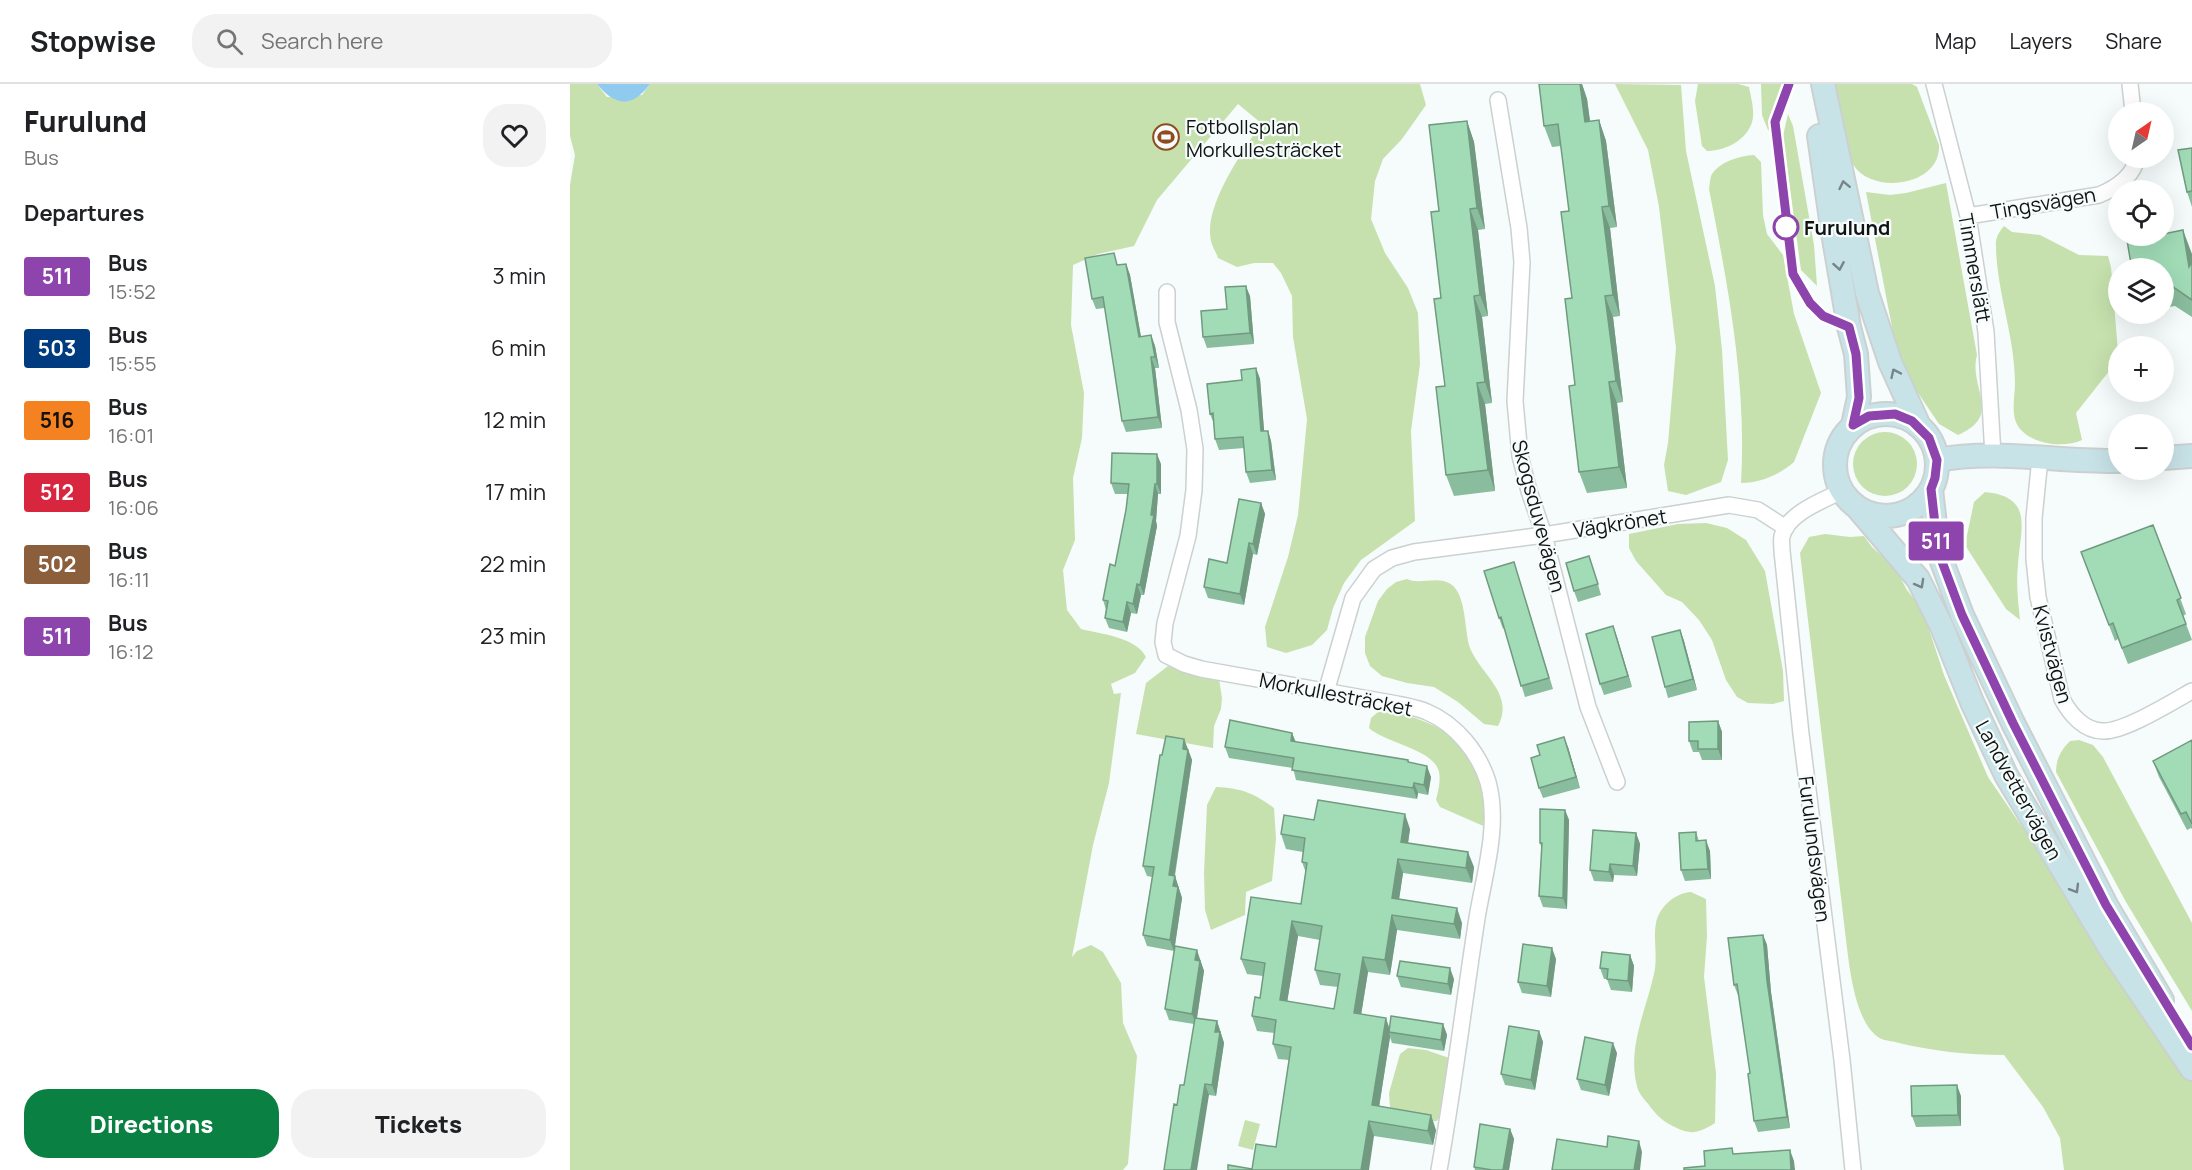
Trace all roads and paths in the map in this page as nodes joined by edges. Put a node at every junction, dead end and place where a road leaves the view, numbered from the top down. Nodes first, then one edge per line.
1 (1811, 84) edge
2 (1823, 84) edge
3 (1934, 84) edge
4 (2130, 84) edge
5 (1498, 100) dead end
6 (2132, 102) edge
7 (2132, 168) edge
8 (1968, 216) junction
9 (1167, 292) dead end
10 (1853, 425) junction
11 (1919, 426) junction
12 (1994, 456) junction
13 (2192, 456) edge
14 (2174, 457) edge
15 (2040, 458) junction
16 (1937, 460) junction
17 (2108, 461) edge
18 (1931, 489) junction
19 (1849, 499) junction
20 (1786, 528) junction
21 (1544, 535) junction
22 (2192, 691) edge
23 (1326, 692) junction
24 (1617, 782) dead end
25 (2192, 1047) edge
26 (2192, 1069) edge
27 (1439, 1170) edge
28 (1853, 1170) edge

1 -> 10 street
11 -> 2 street
3 - 8 street, Timmerslätt
4 - 6 street
5 - 21 street, Skogsduvevägen
7 - 8 street, Tingsvägen
8 - 12 street, Timmerslätt
9 - 23 street, Morkullesträcket
10 - 11 street
10 - 19 street
11 - 16 street
12 - 15 street
12 - 16 street
13 - 14 street
15 - 17 street
15 - 22 street, Kvistvägen
16 - 18 street
18 - 19 street
18 - 25 street, Landvettervägen
19 - 20 street
19 -> 26 street, Landvettervägen
20 - 21 street, Vägkrönet
20 - 28 street, Furulundsvägen
21 - 23 street, Vägkrönet
21 - 24 street, Skogsduvevägen
23 - 27 street, Morkullesträcket

